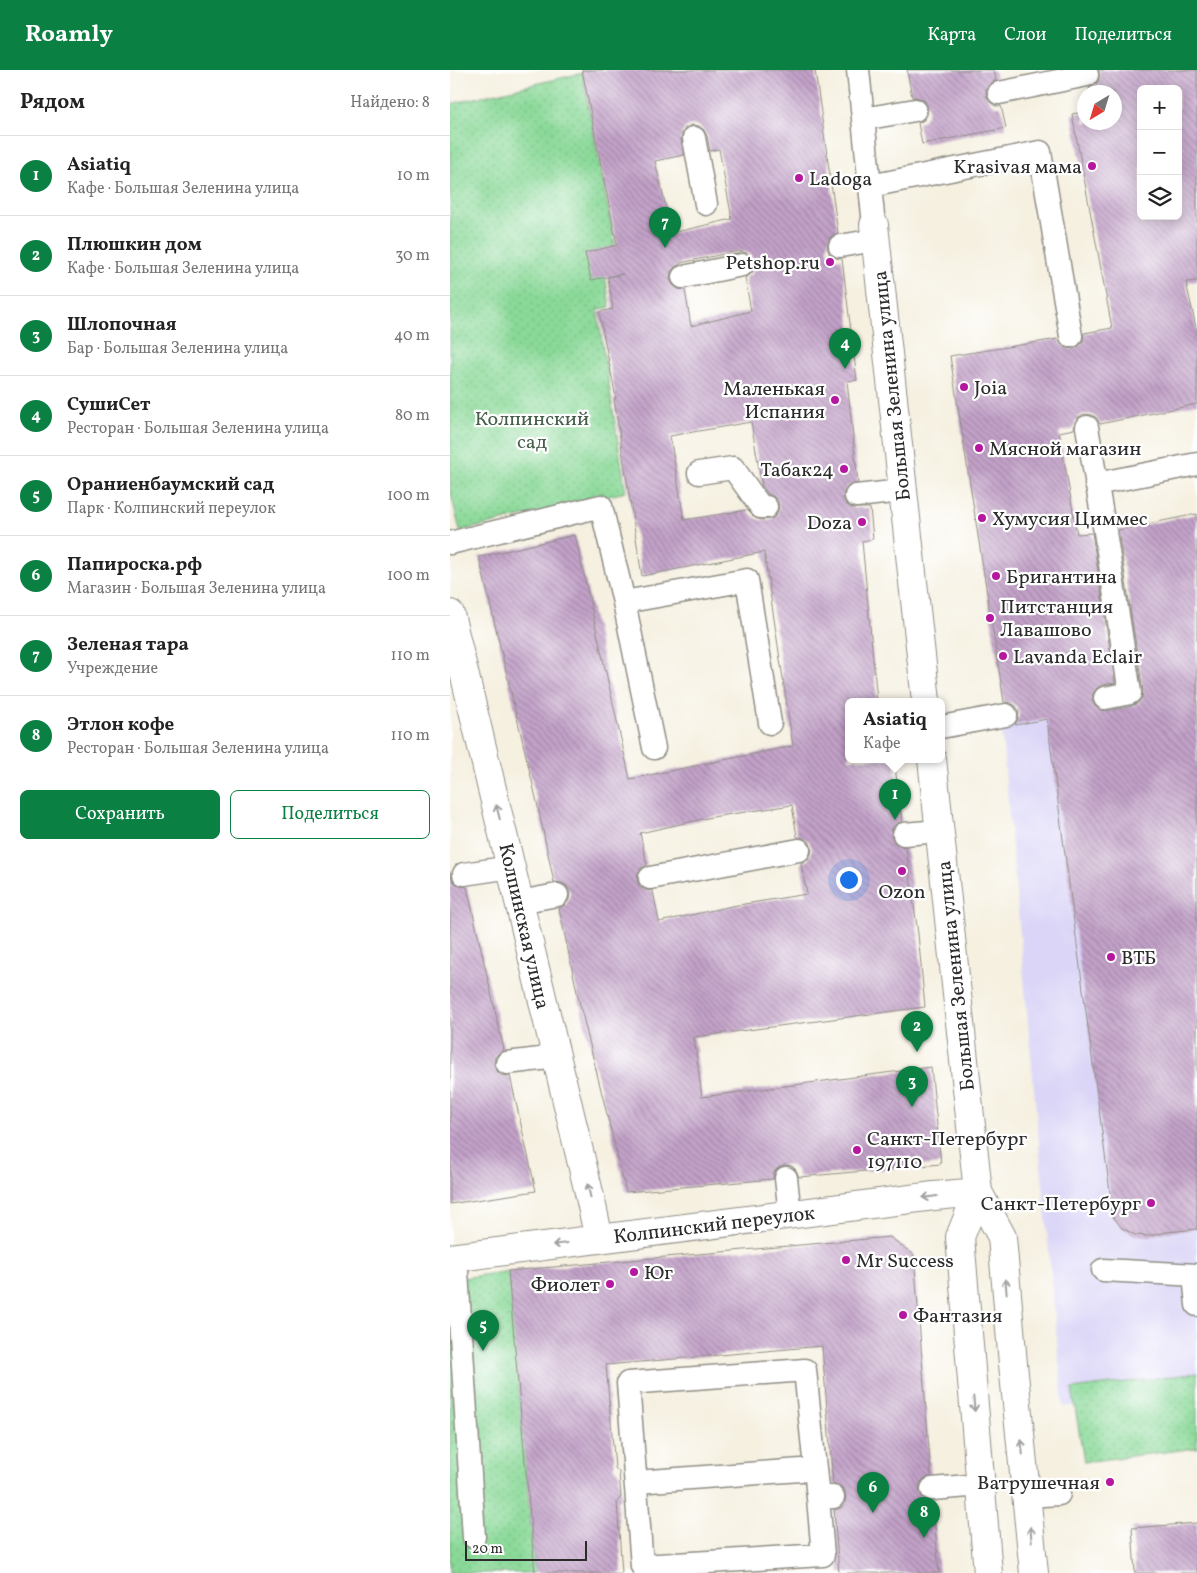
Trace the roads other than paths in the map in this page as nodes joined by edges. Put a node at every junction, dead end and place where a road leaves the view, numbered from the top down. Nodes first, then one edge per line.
1 (858, 70) edge
2 (1087, 75) dead end
3 (999, 93) dead end
4 (915, 110) dead end
5 (863, 119) junction
6 (694, 138) dead end
7 (870, 186) junction
8 (706, 204) dead end
9 (875, 232) junction
10 (840, 246) dead end
11 (742, 265) dead end
12 (682, 277) dead end
13 (1071, 336) dead end
14 (1087, 427) dead end
15 (1197, 464) edge
16 (699, 473) dead end
17 (1096, 484) junction
18 (902, 491) junction
19 (856, 496) dead end
20 (766, 506) dead end
21 (450, 544) edge
22 (624, 602) junction
23 (450, 614) edge
24 (926, 698) edge
25 (1105, 698) dead end
26 (1006, 715) dead end
27 (770, 723) dead end
28 (945, 726) edge
29 (654, 748) dead end
30 (932, 763) edge
31 (939, 831) junction
32 (904, 834) dead end
33 (799, 850) dead end
34 (511, 867) junction
35 (464, 874) dead end
36 (650, 878) dead end
37 (557, 895) dead end
38 (519, 902) junction
39 (556, 1057) junction
40 (507, 1063) dead end
41 (786, 1178) dead end
42 (978, 1192) junction
43 (790, 1215) junction
44 (599, 1239) junction
45 (453, 1258) edge
46 (1103, 1270) dead end
47 (1195, 1275) edge
48 (1197, 1305) edge
49 (458, 1414) edge
50 (815, 1469) junction
51 (636, 1482) junction
52 (981, 1485) junction
53 (932, 1489) dead end
54 (1059, 1494) dead end
55 (1027, 1496) junction
56 (474, 1537) dead end
57 (706, 1567) edge
58 (988, 1573) edge
59 (1034, 1573) edge

1 - 5 lane, Большая Зеленина улица
2 - 3 lane
4 - 5 lane
5 - 7 lane, Большая Зеленина улица
6 - 8 lane
7 - 9 lane, Большая Зеленина улица
7 - 13 lane
9 - 10 lane
9 - 18 street, Большая Зеленина улица
11 - 12 lane
14 - 17 lane
15 - 17 lane
16 - 20 lane
17 - 25 lane
18 - 19 lane
18 - 24 street, Большая Зеленина улица
21 - 22 lane
22 - 27 lane
22 - 29 lane
34 -> 23 street, Колпинская улица
26 - 28 lane
30 - 31 street, Большая Зеленина улица
31 - 32 lane
31 - 42 street, Большая Зеленина улица
33 - 36 lane
34 - 35 lane
34 - 38 street, Колпинская улица
37 - 38 lane
38 - 39 street, Колпинская улица
39 - 40 lane
44 -> 39 street, Колпинская улица
41 - 43 lane
42 -> 43 street, Колпинский переулок
42 -> 52 street, Большая Зеленина улица
55 -> 42 street, Большая Зеленина улица
43 - 44 street, Колпинский переулок
44 -> 45 street, Колпинский переулок
45 - 49 lane
46 - 47 lane
47 - 48 lane
49 - 56 lane
50 - 51 lane
50 - 51 lane
50 - 57 lane
51 - 57 lane
52 - 53 lane
52 - 58 street, Большая Зеленина улица
54 - 55 lane
59 -> 55 street, Большая Зеленина улица

